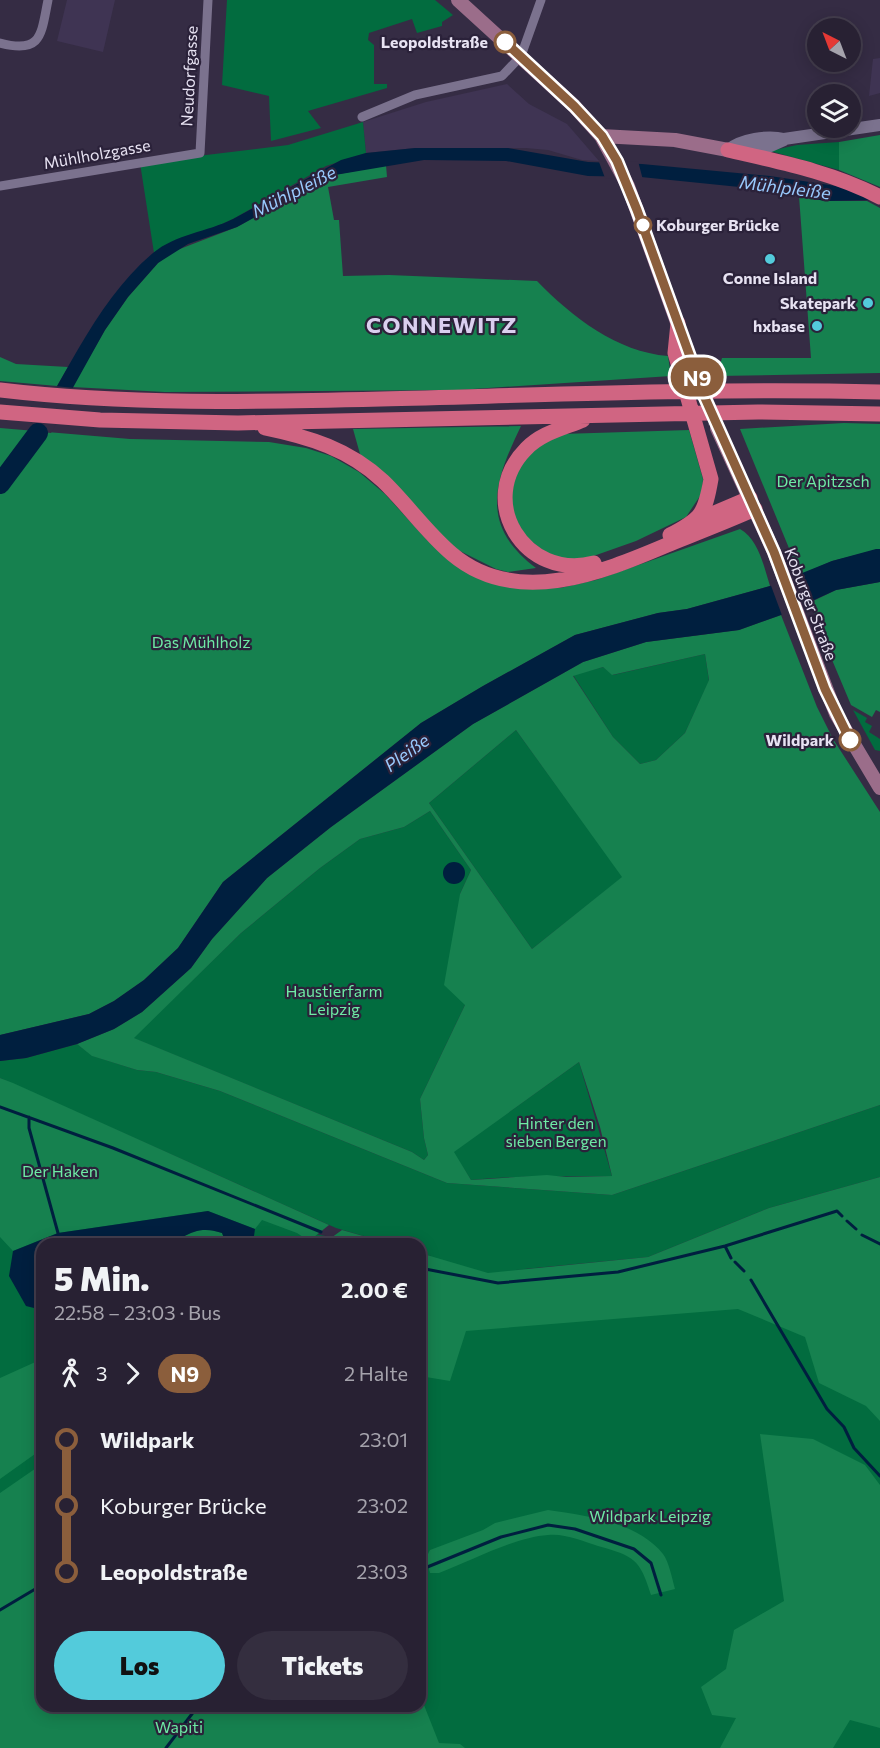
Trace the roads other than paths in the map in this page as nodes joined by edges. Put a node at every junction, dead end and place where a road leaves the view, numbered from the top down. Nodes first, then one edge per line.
1 (48, 0) edge
2 (208, 0) edge
3 (458, 0) edge
4 (541, 0) edge
5 (0, 43) edge
6 (521, 56) junction
7 (362, 117) dead end
8 (880, 125) edge
9 (602, 136) junction
10 (728, 150) junction
11 (200, 153) joint
12 (0, 186) edge
13 (880, 197) edge
14 (678, 323) junction
15 (697, 378) tunnel mouth
16 (880, 381) edge
17 (0, 390) edge
18 (833, 391) junction
19 (880, 392) edge
20 (0, 412) edge
21 (880, 414) edge
22 (592, 416) junction
23 (238, 423) junction
24 (717, 428) tunnel mouth
25 (753, 503) junction
26 (698, 520) junction
27 (880, 788) edge

1 - 5 street
2 - 11 street, Neudorfgasse
3 - 6 main road
4 - 6 street
6 - 7 street
6 - 9 main road
8 - 10 street
9 - 10 main road
9 - 14 main road
10 - 13 highway
11 - 12 street, Mühlholzgasse
14 - 15 main road
14 - 26 highway
16 - 18 highway
17 - 18 highway
18 - 19 highway
20 - 23 highway
21 - 22 highway
22 - 23 highway
22 - 26 highway
23 - 25 highway
24 - 25 main road, Koburger Straße
25 - 26 highway
25 - 27 main road, Koburger Straße

